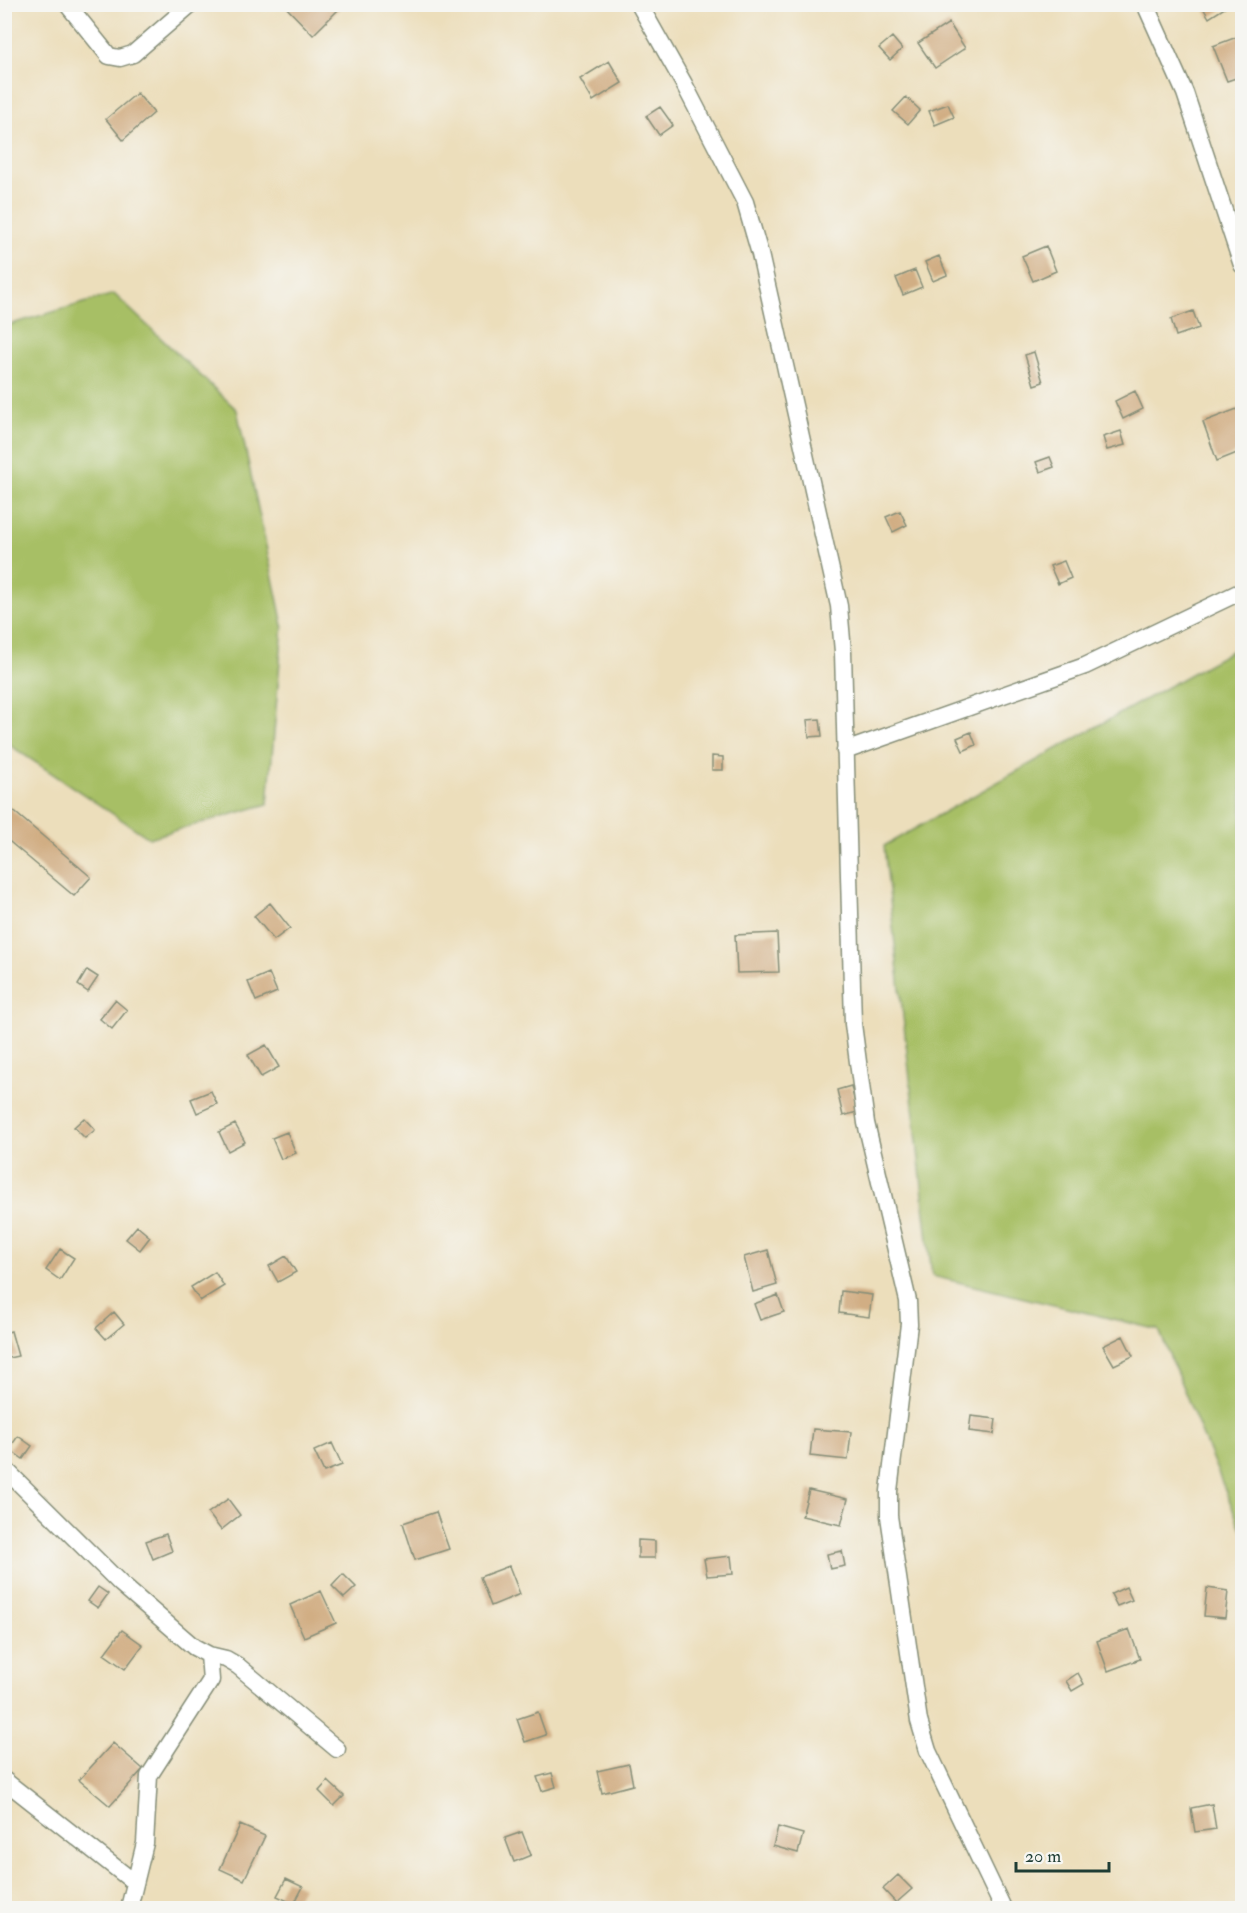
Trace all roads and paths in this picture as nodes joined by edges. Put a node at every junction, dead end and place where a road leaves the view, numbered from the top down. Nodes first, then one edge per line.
1 (67, 4) edge
2 (191, 4) edge
3 (639, 4) edge
4 (1145, 4) edge
5 (1242, 266) edge
6 (1242, 591) edge
7 (845, 752) junction
8 (4, 1468) edge
9 (209, 1655) junction
10 (337, 1749) dead end
11 (4, 1780) edge
12 (135, 1883) junction
13 (129, 1908) edge
14 (1003, 1908) edge

1 - 2 lane
3 - 7 lane
4 - 5 lane
6 - 7 lane
7 - 14 lane
8 - 9 lane
9 - 10 lane
9 - 12 lane
11 - 12 lane
12 - 13 lane

